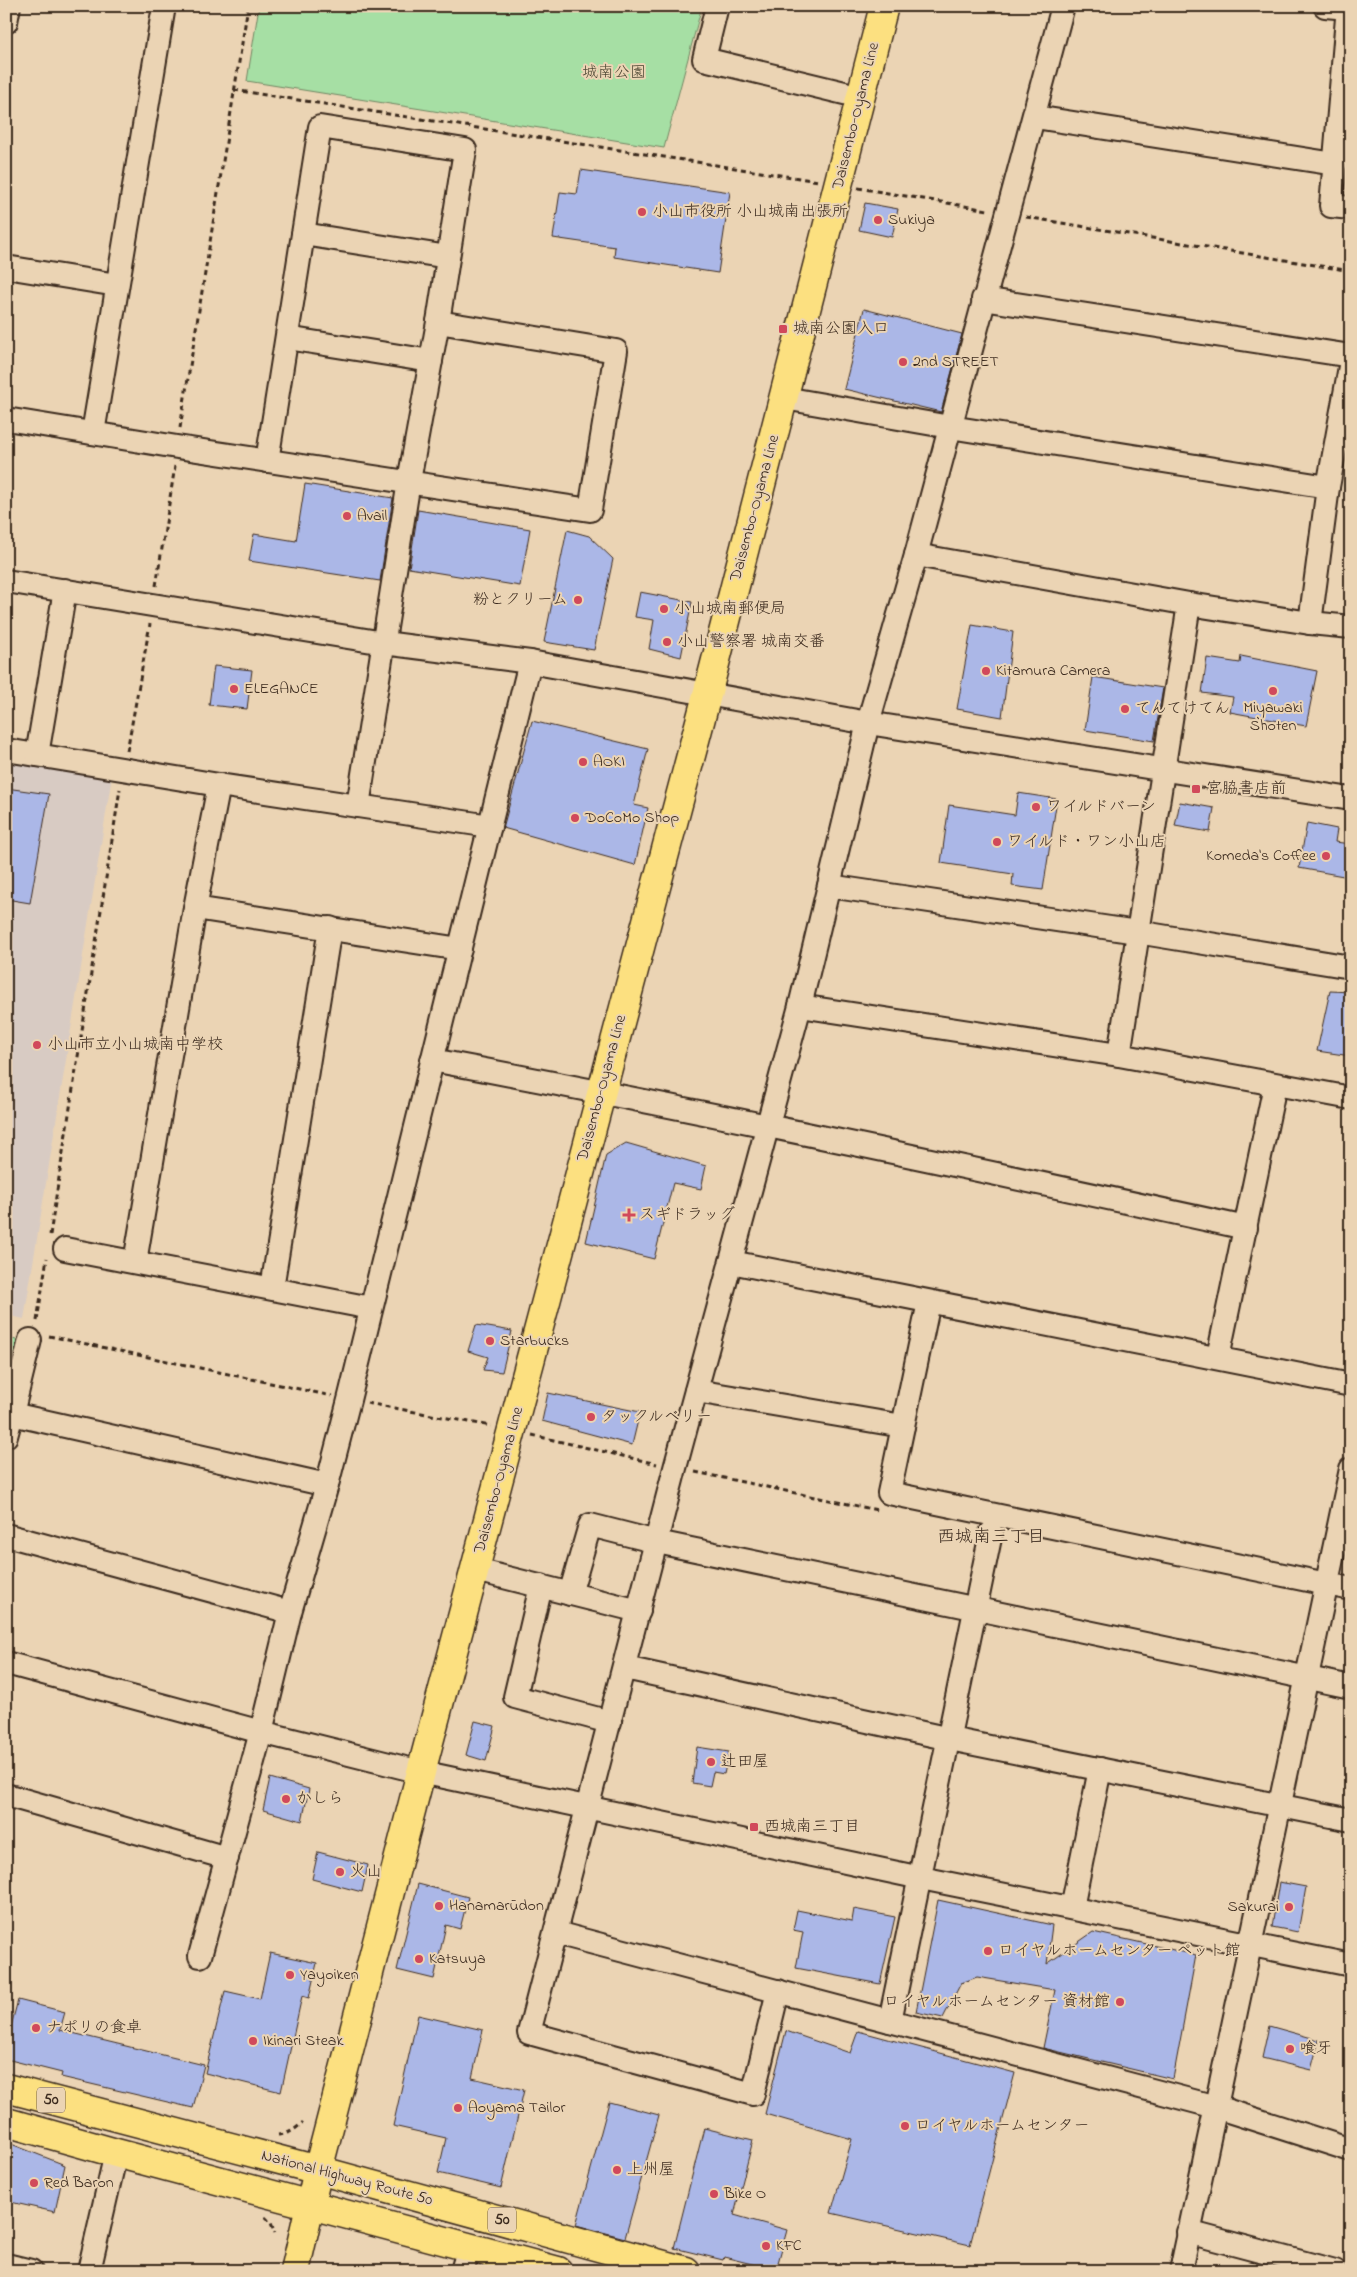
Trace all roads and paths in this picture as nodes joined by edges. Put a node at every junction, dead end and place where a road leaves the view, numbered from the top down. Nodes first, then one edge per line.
1 (9, 6) edge
2 (164, 6) edge
3 (248, 6) edge
4 (716, 6) edge
5 (884, 6) edge
6 (1063, 6) edge
7 (1325, 6) edge
8 (1348, 7) edge
9 (6, 22) edge
10 (234, 90) junction
11 (861, 97) junction
12 (1035, 117) junction
13 (1335, 164) junction
14 (839, 185) junction
15 (1351, 208) edge
16 (1006, 213) junction
17 (303, 234) junction
18 (448, 257) junction
19 (6, 267) edge
20 (1351, 271) edge
21 (117, 285) junction
22 (983, 299) junction
23 (438, 322) junction
24 (287, 338) junction
25 (1351, 356) edge
26 (431, 361) junction
27 (1351, 361) edge
28 (784, 398) junction
29 (6, 418) edge
30 (950, 427) junction
31 (93, 433) junction
32 (177, 448) junction
33 (267, 461) junction
34 (409, 481) junction
35 (1328, 487) junction
36 (916, 555) junction
37 (6, 581) edge
38 (65, 590) junction
39 (153, 604) junction
40 (1189, 604) junction
41 (1310, 623) junction
42 (1351, 627) edge
43 (384, 643) junction
44 (530, 662) junction
45 (707, 695) junction
46 (866, 733) junction
47 (6, 750) edge
48 (37, 755) junction
49 (1164, 768) junction
50 (124, 769) junction
51 (220, 785) junction
52 (1351, 799) edge
53 (358, 806) junction
54 (490, 826) junction
55 (829, 886) junction
56 (195, 908) junction
57 (330, 928) junction
58 (1137, 932) junction
59 (460, 949) junction
60 (1351, 967) edge
61 (800, 1006) junction
62 (1119, 1056) junction
63 (432, 1060) junction
64 (1275, 1084) junction
65 (601, 1092) junction
66 (1351, 1098) edge
67 (768, 1127) junction
68 (1246, 1228) junction
69 (54, 1247) junction
70 (135, 1262) junction
71 (731, 1262) junction
72 (272, 1288) junction
73 (929, 1302) junction
74 (371, 1308) junction
75 (33, 1332) joint
76 (1218, 1357) junction
77 (1351, 1385) edge
78 (696, 1391) junction
79 (12, 1414) junction
80 (902, 1426) junction
81 (6, 1436) edge
82 (1351, 1469) edge
83 (327, 1485) junction
84 (991, 1533) dead end
85 (6, 1535) edge
86 (657, 1542) junction
87 (476, 1570) junction
88 (1326, 1584) junction
89 (541, 1586) junction
90 (1351, 1589) edge
91 (570, 1594) junction
92 (977, 1608) junction
93 (639, 1611) junction
94 (290, 1612) junction
95 (6, 1663) edge
96 (625, 1668) junction
97 (1307, 1678) junction
98 (1351, 1687) edge
99 (610, 1722) junction
100 (261, 1732) junction
101 (950, 1739) junction
102 (1100, 1769) junction
103 (421, 1772) junction
104 (6, 1795) edge
105 (1278, 1806) junction
106 (586, 1807) junction
107 (1351, 1820) edge
108 (227, 1858) junction
109 (921, 1878) junction
110 (1072, 1908) junction
111 (556, 1933) junction
112 (1249, 1944) junction
113 (200, 1956) dead end
114 (1351, 1965) edge
115 (778, 1991) junction
116 (890, 2021) junction
117 (6, 2088) edge
118 (1216, 2107) junction
119 (6, 2122) edge
120 (303, 2122) dead end
121 (276, 2135) dead end
122 (1351, 2150) edge
123 (116, 2153) junction
124 (318, 2170) junction
125 (310, 2203) junction
126 (263, 2215) dead end
127 (1188, 2232) junction
128 (275, 2233) dead end
129 (466, 2259) edge
130 (6, 2265) edge
131 (31, 2271) edge
132 (89, 2271) edge
133 (295, 2271) edge
134 (558, 2271) edge
135 (686, 2271) edge
136 (1181, 2271) edge
137 (1335, 2271) edge

1 - 9 street
2 - 21 street
3 - 10 path
4 - 11 street
5 - 11 main road, Daisembo-Oyama Line
6 - 12 street
7 - 8 street
8 - 13 street
10 - 14 path
10 - 32 path
11 - 14 main road, Daisembo-Oyama Line
12 - 13 street
12 - 16 street
13 - 15 street
14 - 16 path
14 - 28 main road, Daisembo-Oyama Line
16 - 20 path
16 - 22 street
17 - 18 street
17 - 18 street
17 - 24 street
18 - 23 street
19 - 21 street
21 - 31 street
22 - 25 street
22 - 30 street
23 - 26 street
23 - 34 street
24 - 26 street
24 - 33 street
26 - 34 street
27 - 35 street
28 - 30 street
28 - 45 main road, Daisembo-Oyama Line
29 - 31 street
30 - 35 street
30 - 36 street
31 - 32 street
32 - 33 street
32 - 39 path
33 - 34 street
34 - 43 street
35 - 41 street
36 - 40 street
36 - 46 street
37 - 38 street
38 - 39 street
38 - 48 street
39 - 43 street
39 - 50 path
40 - 41 street
40 - 49 street
41 - 42 street
43 - 44 street
43 - 53 street
44 - 45 street
44 - 54 street
45 - 46 street
45 - 65 main road, Daisembo-Oyama Line
46 - 49 street
46 - 55 street
47 - 48 street
48 - 50 street
49 - 52 street
49 - 58 street
50 - 51 street
50 - 69 path
51 - 53 street
51 - 56 street
53 - 54 street
54 - 59 street
55 - 58 street
55 - 61 street
56 - 57 street
56 - 70 street
57 - 59 street
57 - 72 street
58 - 60 street
58 - 62 street
59 - 63 street
61 - 62 street
61 - 67 street
62 - 64 street
63 - 65 street
63 - 74 street
64 - 66 street
64 - 68 street
65 - 67 street
65 - 87 main road, Daisembo-Oyama Line
67 - 68 street
67 - 71 street
68 - 76 street
69 - 70 street
69 - 75 path
70 - 72 street
71 - 73 street
71 - 78 street
72 - 74 street
73 - 76 street
73 - 80 street
74 - 83 street
75 - 79 street
76 - 77 street
78 - 80 street
78 - 86 street
79 - 81 street
79 - 83 street
80 - 88 street
82 - 88 street
83 - 94 street
84 - 92 street
85 - 94 street
86 - 91 street
86 - 92 street
86 - 93 street
87 - 89 street
87 - 103 main road, Daisembo-Oyama Line
88 - 90 street
88 - 97 street
89 - 91 street
89 - 99 street
91 - 93 street
92 - 97 street
92 - 101 street
93 - 96 street
94 - 100 street
95 - 100 street
96 - 99 street
96 - 101 street
97 - 98 street
97 - 105 street
99 - 106 street
100 - 103 street
100 - 108 street
101 - 102 street
101 - 109 street
102 - 105 street
102 - 110 street
103 - 106 street
103 - 124 main road, Daisembo-Oyama Line
104 - 108 street
105 - 107 street
105 - 112 street
106 - 109 street
106 - 111 street
108 - 113 street
109 - 110 street
109 - 116 street
110 - 112 street
111 - 115 street
111 - 115 street
112 - 114 street
112 - 118 street
115 - 116 street
116 - 118 street
117 - 124 main road, National Highway Route 50 / 50
118 - 122 street
118 - 127 street
119 - 123 main road, 50
120 - 121 path
123 - 125 main road, 50
123 - 132 street
124 - 125 main road, Daisembo-Oyama Line
124 - 135 main road, National Highway Route 50 / 50
125 - 129 main road, 50
125 - 133 main road, Daisembo-Oyama Line
126 - 128 path
127 - 136 street
127 - 137 street
129 - 134 main road, 50
130 - 131 street

